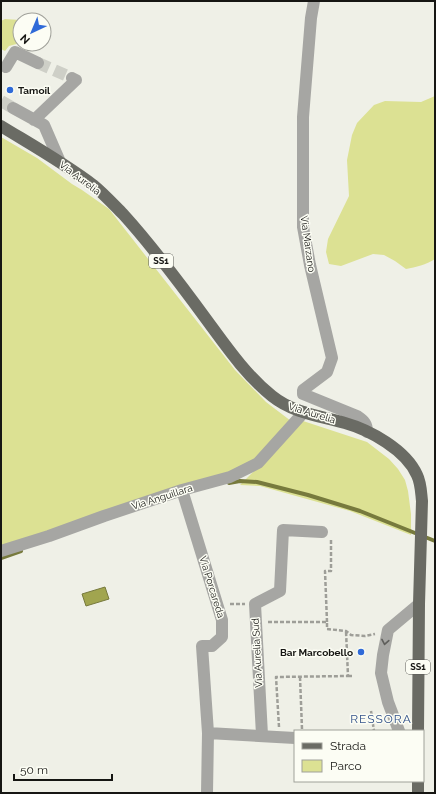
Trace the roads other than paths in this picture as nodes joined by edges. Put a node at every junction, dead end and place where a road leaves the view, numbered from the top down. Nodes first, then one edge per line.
1 (314, 1) edge
2 (38, 63) tunnel mouth
3 (6, 67) dead end
4 (72, 78) dead end
5 (13, 108) tunnel mouth
6 (34, 120) junction
7 (1, 126) edge
8 (60, 162) junction
9 (304, 412) junction
10 (367, 432) junction
11 (184, 495) junction
12 (322, 532) road end
13 (1, 551) edge
14 (419, 604) junction
15 (399, 730) edge
16 (418, 730) edge
17 (208, 733) junction
18 (262, 735) junction
19 (294, 738) edge
20 (418, 782) edge
21 (206, 793) edge
22 (418, 793) edge

1 - 10 street, Via Marzano
2 - 3 street
4 - 6 street
5 - 6 street
6 - 8 street
7 - 8 main road, Via Aurelia / SS1
8 - 9 main road, Via Aurelia / SS1
9 - 10 main road, Via Aurelia / SS1
9 - 11 street, Via Anguillara
10 - 14 main road, Via Aurelia / SS1
11 - 13 street, Via Anguillara
11 - 17 street, Via Porcareda
12 - 18 street, Via Aurelia Sud
14 -> 15 street
14 - 16 main road, Via Aurelia / SS1
17 - 18 street
17 - 21 street, Via Porcareda
18 - 19 street
20 - 22 main road

